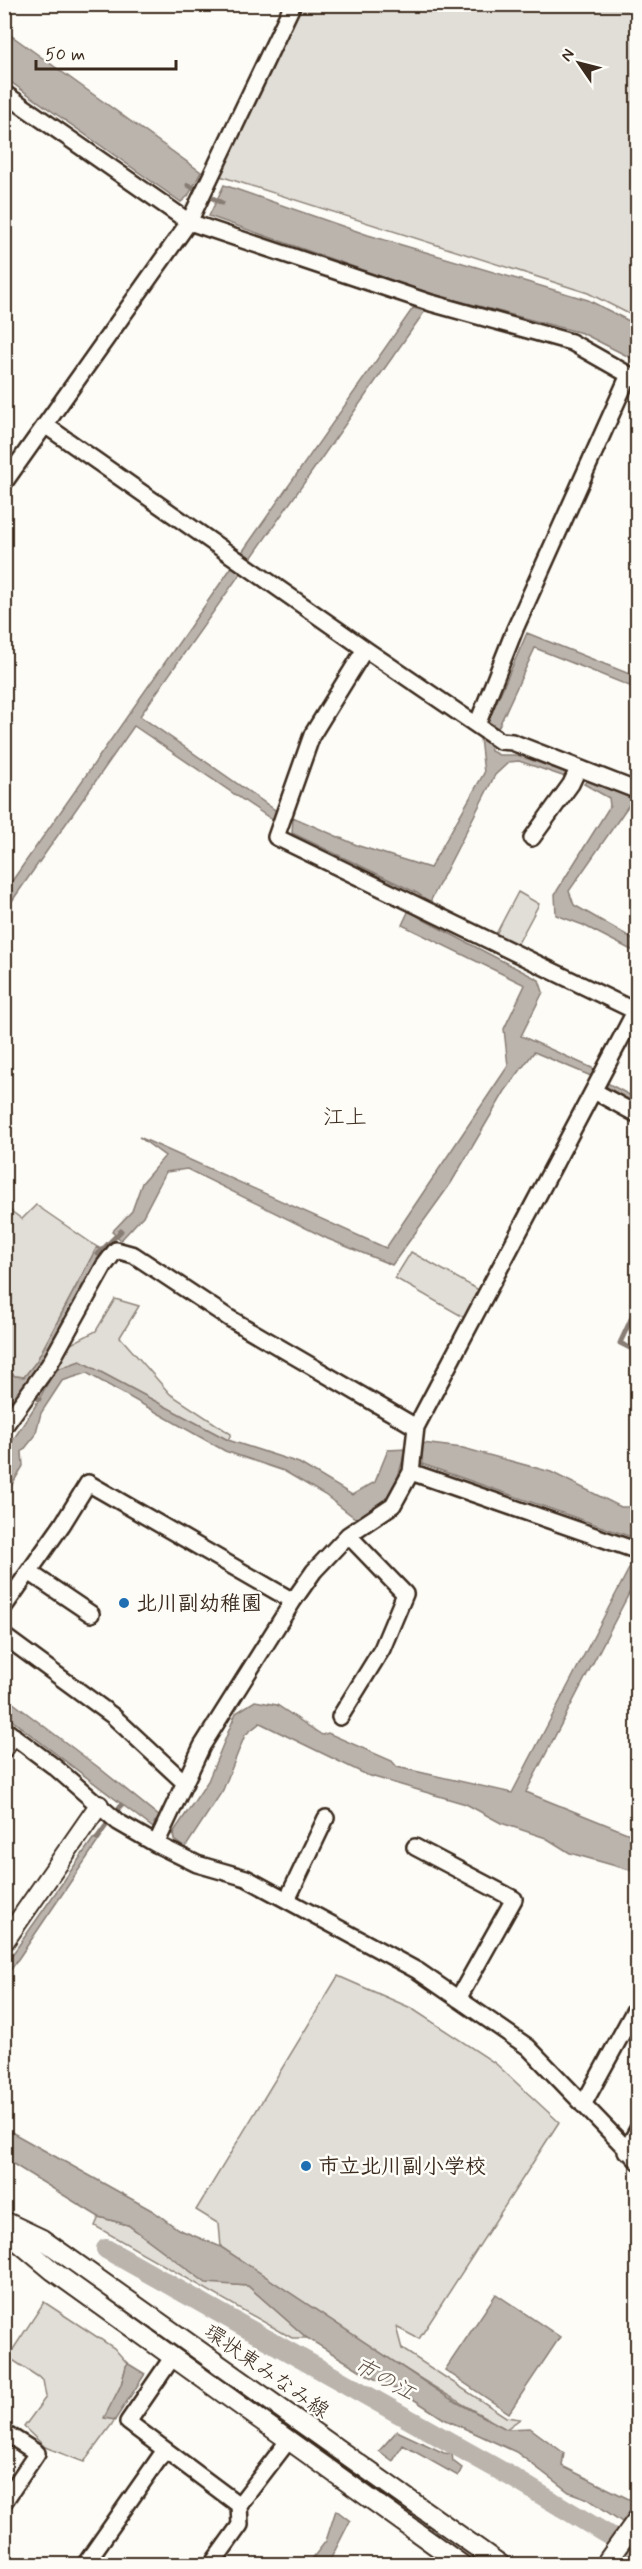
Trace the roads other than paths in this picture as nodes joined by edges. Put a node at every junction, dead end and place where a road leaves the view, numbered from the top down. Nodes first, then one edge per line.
1 (293, 4) edge
2 (4, 93) edge
3 (189, 222) junction
4 (633, 379) edge
5 (45, 425) junction
6 (4, 483) edge
7 (365, 649) junction
8 (485, 731) junction
9 (578, 769) junction
10 (638, 791) edge
11 (532, 838) dead end
12 (636, 1009) edge
13 (594, 1091) junction
14 (638, 1115) edge
15 (4, 1426) edge
16 (416, 1427) junction
17 (412, 1458) junction
18 (348, 1535) junction
19 (637, 1550) edge
20 (29, 1572) junction
21 (293, 1601) junction
22 (4, 1607) edge
23 (91, 1614) dead end
24 (4, 1636) edge
25 (340, 1717) dead end
26 (9, 1733) edge
27 (4, 1750) edge
28 (185, 1783) junction
29 (102, 1808) junction
30 (326, 1818) dead end
31 (161, 1833) junction
32 (415, 1847) dead end
33 (287, 1900) junction
34 (4, 1942) edge
35 (458, 1999) junction
36 (638, 2004) edge
37 (583, 2105) junction
38 (638, 2129) edge
39 (632, 2156) edge
40 (4, 2221) edge
41 (4, 2230) edge
42 (172, 2358) junction
43 (4, 2432) edge
44 (288, 2441) junction
45 (165, 2450) junction
46 (4, 2502) edge
47 (239, 2505) junction
48 (627, 2533) edge
49 (86, 2563) edge
50 (212, 2565) edge
51 (461, 2565) edge
52 (500, 2565) edge
53 (605, 2565) edge

1 - 3 street
2 - 3 street
3 - 4 street
3 - 5 street
4 - 8 street
5 - 6 street
5 - 7 street
7 - 8 street
7 - 12 street
8 - 9 street
9 - 10 street
9 - 11 street
12 - 13 street
13 - 14 street
13 - 16 street
15 - 16 street
16 - 17 street
17 - 18 street
17 - 19 street
18 - 21 street
18 - 25 street
20 - 21 street
20 - 22 street
20 - 23 street
21 - 28 street
24 - 28 street
26 - 27 street
26 - 29 street
28 - 31 street
29 - 31 street
29 - 34 street
30 - 33 street
31 - 33 street
32 - 35 street
33 - 35 street
35 - 37 street
36 - 37 street
37 - 39 street
38 - 39 street
40 - 52 street, 環状東みなみ線
41 - 42 street, 環状東みなみ線
42 - 44 street, 環状東みなみ線
42 - 45 street
43 - 46 street
44 - 47 street
44 - 51 street, 環状東みなみ線
45 - 47 street
45 - 49 street
47 - 50 street
48 - 53 street

